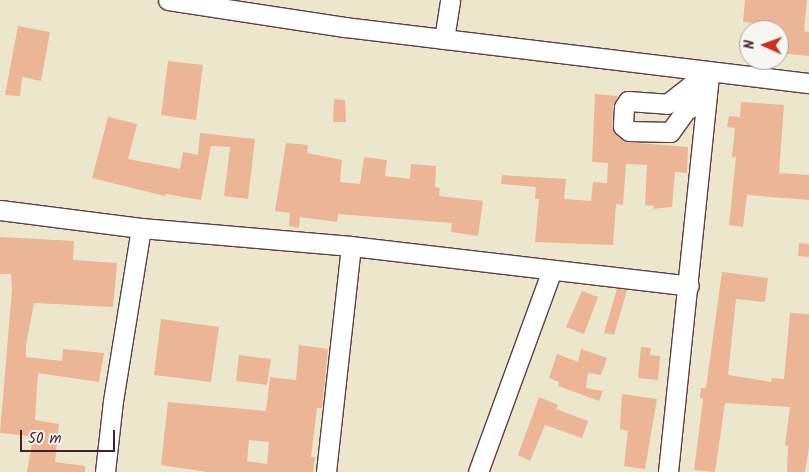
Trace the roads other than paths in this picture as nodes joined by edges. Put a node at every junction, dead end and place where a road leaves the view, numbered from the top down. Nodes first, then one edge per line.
1 (168, 0) edge
2 (450, 0) edge
3 (444, 39) junction
4 (809, 84) edge
5 (707, 86) junction
6 (676, 110) dead end
7 (0, 210) edge
8 (141, 228) junction
9 (351, 246) junction
10 (551, 272) junction
11 (689, 286) junction
12 (105, 472) edge
13 (326, 472) edge
14 (478, 472) edge
15 (668, 472) edge

1 - 3 street
2 - 3 street
3 - 5 street
4 - 5 street
5 - 6 street
5 - 11 street
7 - 8 street
8 - 9 street
8 - 12 street
9 - 10 street
9 - 13 street
10 - 11 street
10 - 14 street
11 - 15 street

